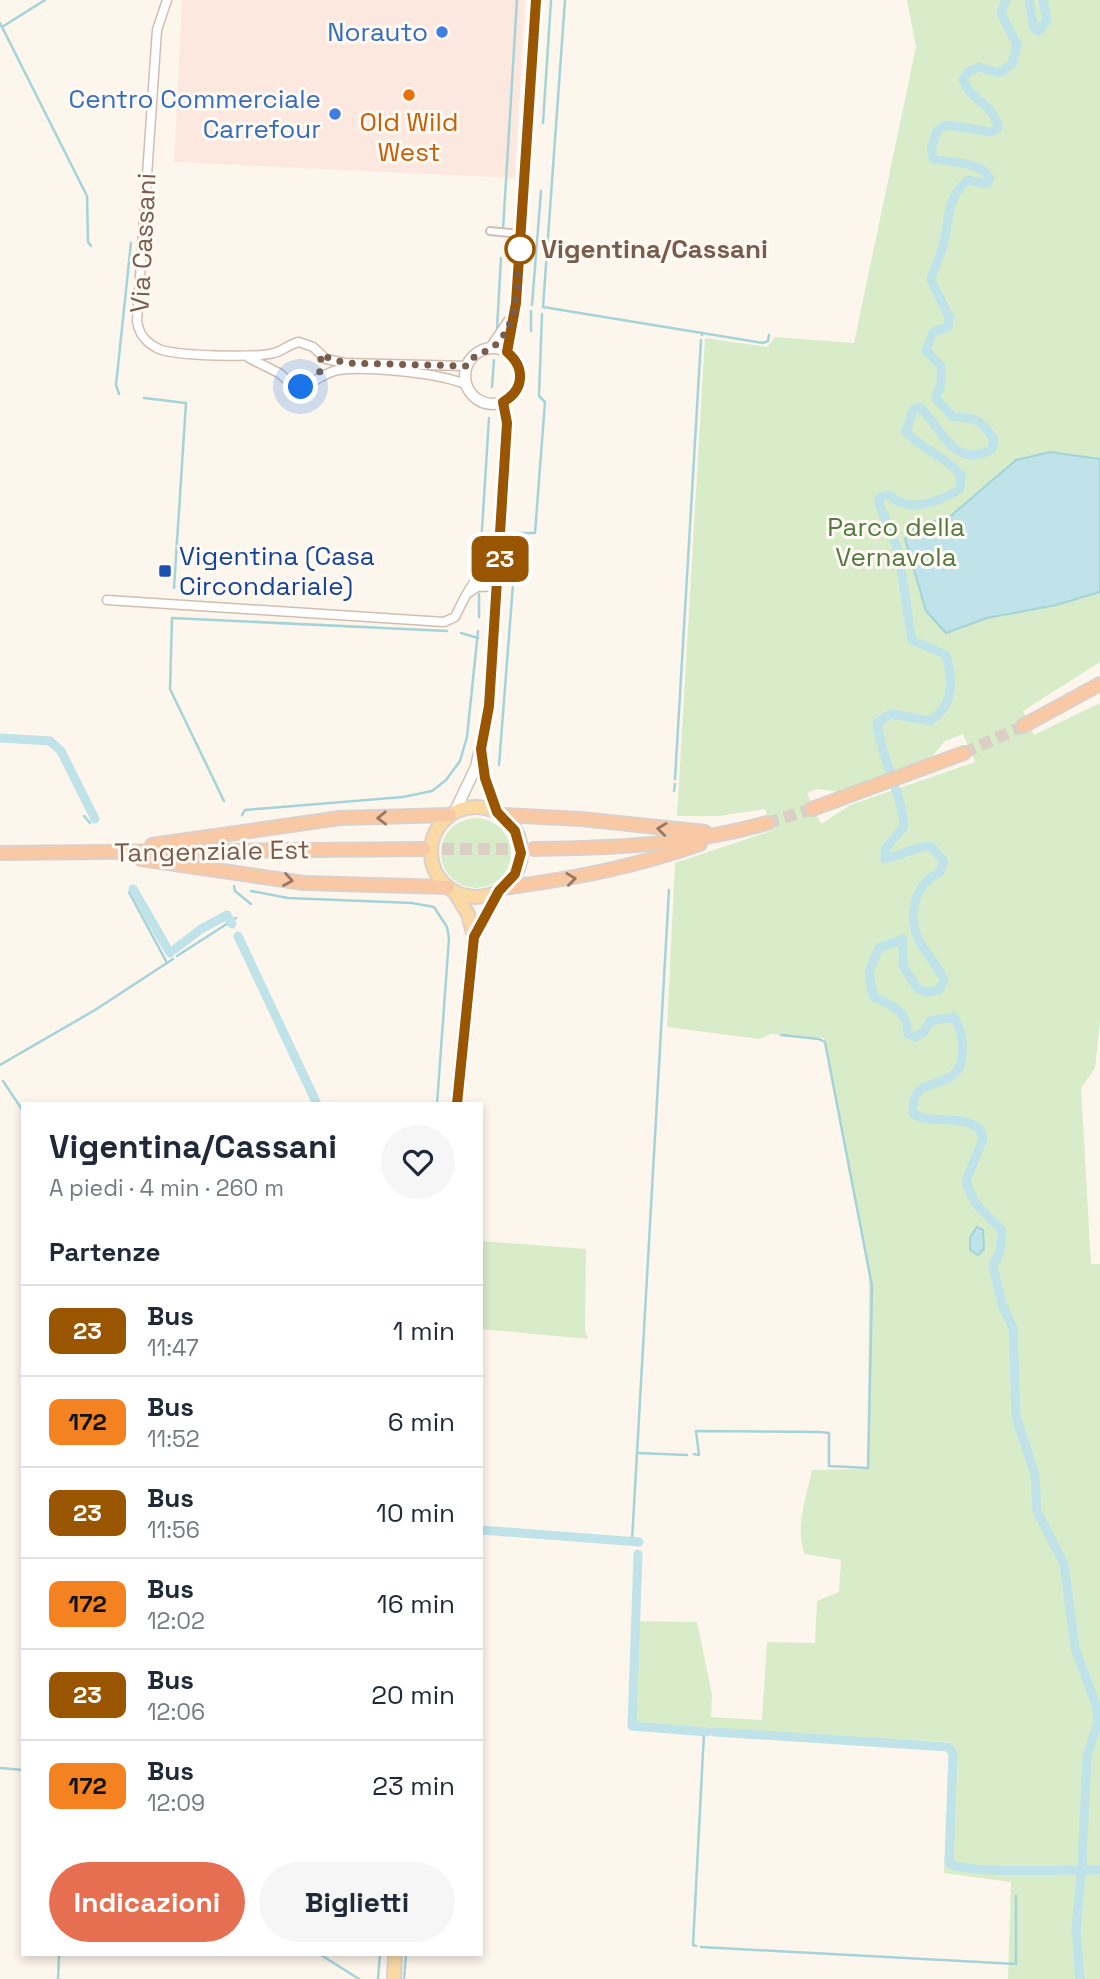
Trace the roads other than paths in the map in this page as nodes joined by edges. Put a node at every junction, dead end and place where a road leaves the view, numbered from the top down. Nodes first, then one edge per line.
1 (167, 0) edge
2 (536, 0) edge
3 (490, 231) dead end
4 (521, 234) junction
5 (516, 303) junction
6 (491, 348) junction
7 (282, 350) junction
8 (507, 352) junction
9 (320, 355) junction
10 (246, 356) junction
11 (467, 366) junction
12 (279, 373) junction
13 (318, 377) junction
14 (467, 385) junction
15 (503, 402) junction
16 (499, 567) junction
17 (498, 586) junction
18 (467, 594) junction
19 (107, 600) dead end
20 (1100, 684) edge
21 (1023, 726) tunnel mouth
22 (481, 749) junction
23 (964, 752) tunnel mouth
24 (812, 809) tunnel mouth
25 (452, 814) junction
26 (499, 814) junction
27 (767, 823) tunnel mouth
28 (730, 834) junction
29 (424, 849) tunnel mouth
30 (534, 849) tunnel mouth
31 (0, 853) edge
32 (50, 853) junction
33 (451, 889) junction
34 (501, 889) junction
35 (474, 937) junction
36 (457, 1102) edge
37 (395, 1956) edge
38 (394, 1979) edge

1 - 10 street, Via Cassani
2 - 4 street
3 - 4 street
4 - 5 street
5 - 6 street
5 - 8 street
6 - 8 street
6 - 11 street
7 - 9 street, Via Cassani
7 - 10 street, Via Cassani
7 - 12 street
8 - 15 street
9 - 11 street, Via Cassani
9 - 13 street
10 - 12 street, Via Cassani
11 - 14 street
12 - 13 street, Via Cassani
13 - 14 street, Via Cassani
14 - 15 street
15 - 16 street
16 - 17 street
16 - 18 street
17 - 18 street
17 - 22 street
18 - 19 street
20 - 21 highway
22 - 25 street
22 - 26 street
23 - 24 highway
25 - 26 main road
25 -> 32 highway
25 - 33 main road
28 -> 26 highway
26 - 34 main road
27 - 28 highway
28 - 30 highway
34 -> 28 highway
29 - 32 highway, Tangenziale Est
31 - 32 highway, Tangenziale Est
32 -> 33 highway
33 - 34 main road
33 - 35 main road
34 - 35 main road
35 - 36 main road
37 - 38 main road

